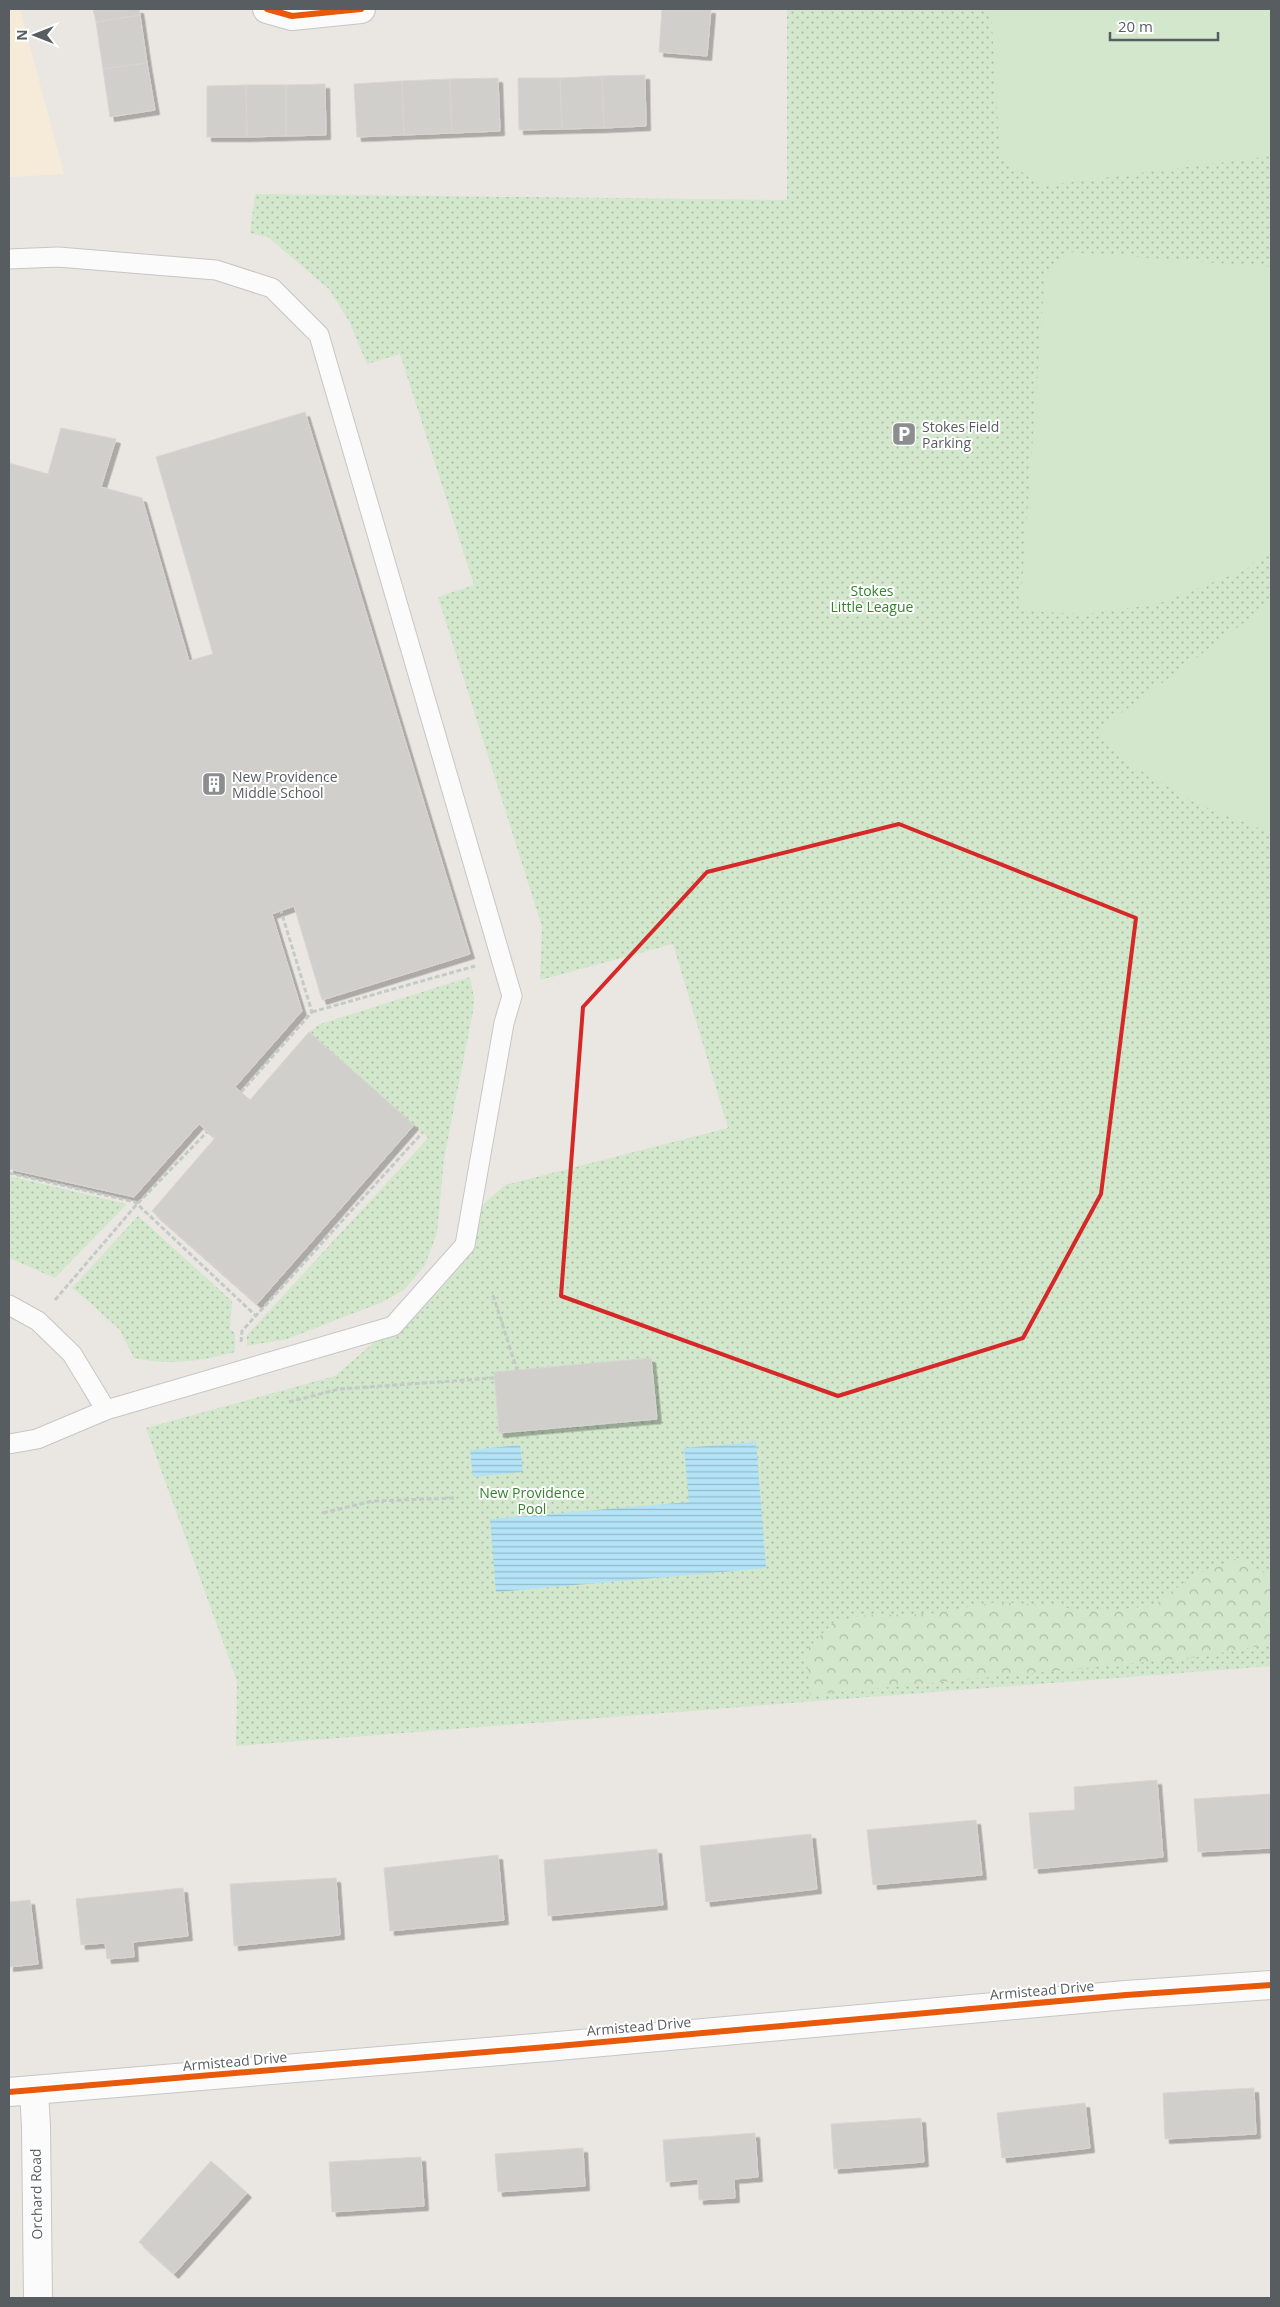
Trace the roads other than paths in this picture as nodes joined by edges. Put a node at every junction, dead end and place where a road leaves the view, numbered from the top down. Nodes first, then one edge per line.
1 (267, 9) edge
2 (360, 9) edge
3 (9, 259) edge
4 (9, 1305) edge
5 (106, 1410) junction
6 (9, 1444) edge
7 (1271, 1986) edge
8 (21, 2091) edge
9 (38, 2298) edge

1 - 2 street
3 - 5 lane
4 - 5 lane
5 - 6 lane
7 - 8 street, Armistead Drive
8 - 9 street, Orchard Road

